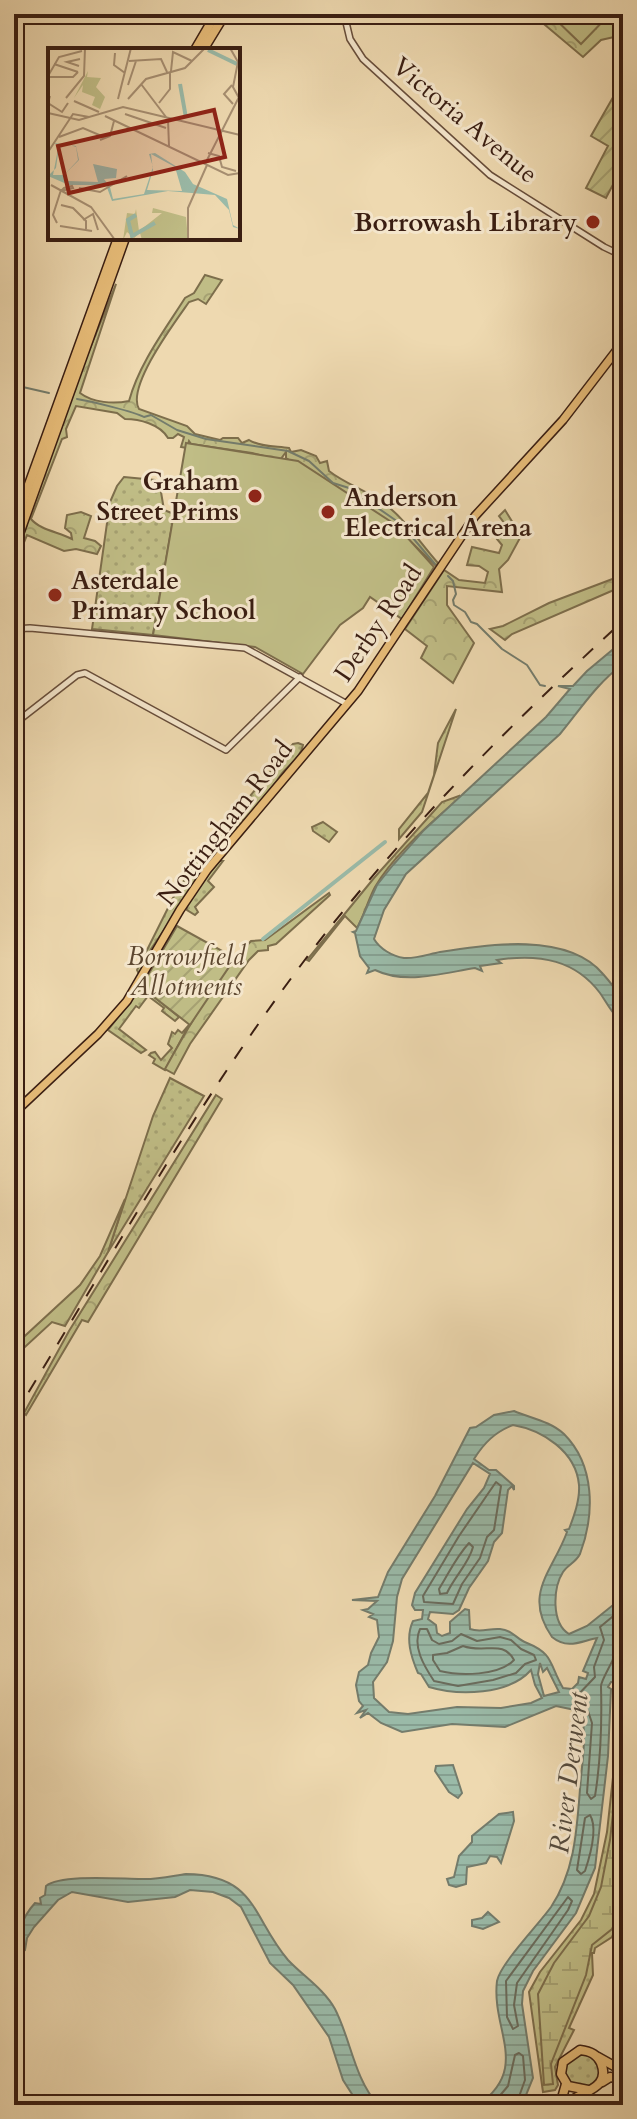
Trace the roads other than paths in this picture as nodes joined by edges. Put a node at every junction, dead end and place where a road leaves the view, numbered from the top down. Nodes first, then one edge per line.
1 (216, 14) edge
2 (225, 14) edge
3 (311, 14) edge
4 (344, 16) edge
5 (196, 48) edge
6 (204, 48) edge
7 (117, 240) edge
8 (124, 240) edge
9 (623, 256) edge
10 (623, 342) edge
11 (14, 526) edge
12 (14, 548) edge
13 (14, 629) edge
14 (300, 677) junction
15 (347, 704) junction
16 (14, 724) edge
17 (14, 1113) edge
18 (598, 2057) junction
19 (623, 2071) edge
20 (623, 2079) edge
21 (601, 2083) junction
22 (566, 2084) junction
23 (588, 2090) junction
24 (560, 2105) edge
25 (566, 2105) edge

1 - 5 highway
2 - 6 highway
3 - 4 street, Victoria Avenue
4 - 9 street, Victoria Avenue
7 - 11 highway
8 - 12 highway
10 - 15 main road, Derby Road
13 - 14 street
14 - 15 street
14 - 16 street
15 - 17 main road, Nottingham Road
18 - 19 highway
18 - 21 highway
18 - 22 highway
20 - 21 highway
21 - 23 highway
22 - 23 highway
22 - 24 highway
23 - 25 highway

